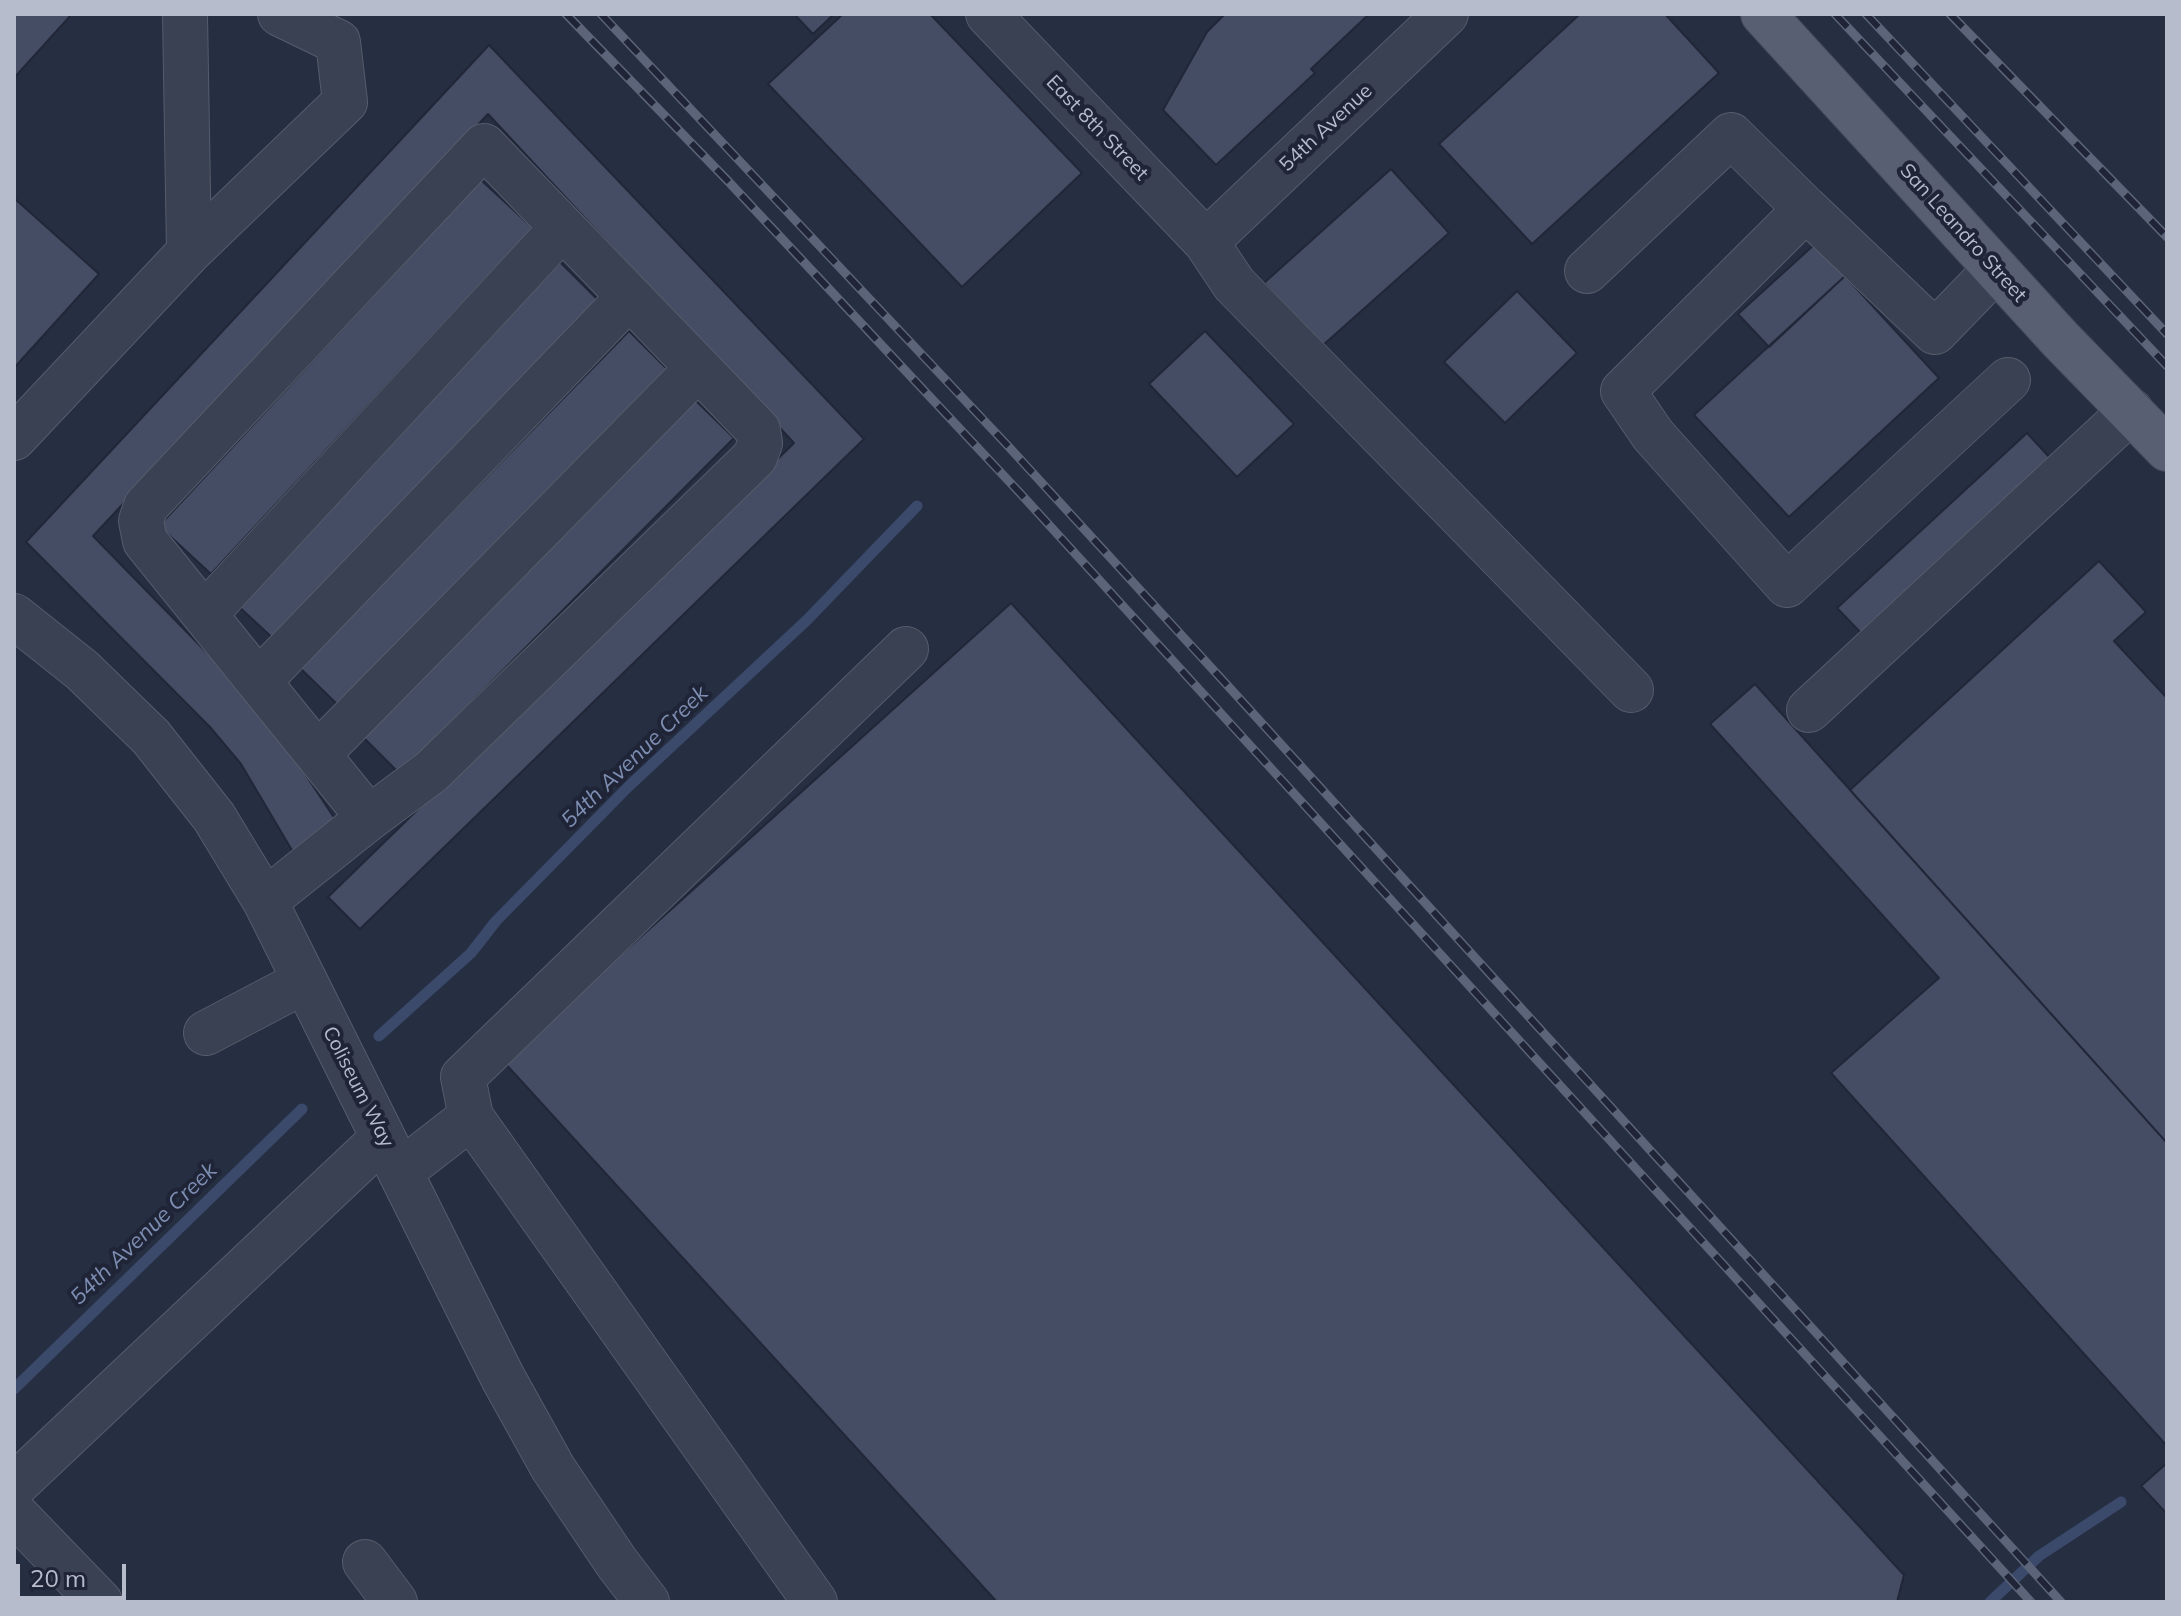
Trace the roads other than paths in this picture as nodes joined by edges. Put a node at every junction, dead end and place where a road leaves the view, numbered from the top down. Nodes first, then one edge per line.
1 (185, 14) edge
2 (280, 14) edge
3 (988, 14) edge
4 (1446, 14) edge
5 (1763, 14) edge
6 (1806, 209) junction
7 (562, 228) junction
8 (1206, 242) junction
9 (189, 252) junction
10 (1996, 269) junction
11 (1587, 271) dead end
12 (629, 297) junction
13 (698, 368) junction
14 (2008, 380) dead end
15 (2131, 411) junction
16 (14, 438) edge
17 (2167, 449) edge
18 (205, 614) junction
19 (14, 616) edge
20 (906, 649) dead end
21 (259, 681) junction
22 (1631, 690) dead end
23 (1809, 710) dead end
24 (318, 754) junction
25 (369, 818) junction
26 (265, 901) junction
27 (305, 981) junction
28 (206, 1033) dead end
29 (471, 1117) junction
30 (392, 1155) junction
31 (14, 1486) edge
32 (14, 1513) edge
33 (365, 1562) dead end
34 (100, 1602) edge
35 (395, 1602) edge
36 (647, 1602) edge
37 (815, 1602) edge

1 - 9 street
2 - 9 street
3 - 8 street, East 8th Street
4 - 8 street, 54th Avenue
5 - 10 main road, San Leandro Street
6 - 10 street
6 - 11 street
6 - 14 street
7 - 12 street
7 - 18 street
7 - 18 street
8 - 22 street, East 8th Street
9 - 16 street
10 - 15 main road, San Leandro Street
12 - 13 street
12 - 21 street
13 - 24 street
13 - 25 street
15 - 17 main road, San Leandro Street
15 - 23 street
18 - 21 street
19 - 26 street, Coliseum Way
20 - 29 street
21 - 24 street
24 - 25 street
25 - 26 street
26 - 27 street, Coliseum Way
27 - 28 street
27 - 30 street, Coliseum Way
29 - 30 street
29 - 37 street
30 - 31 street
30 - 36 street, Coliseum Way
32 - 34 street
33 - 35 street

